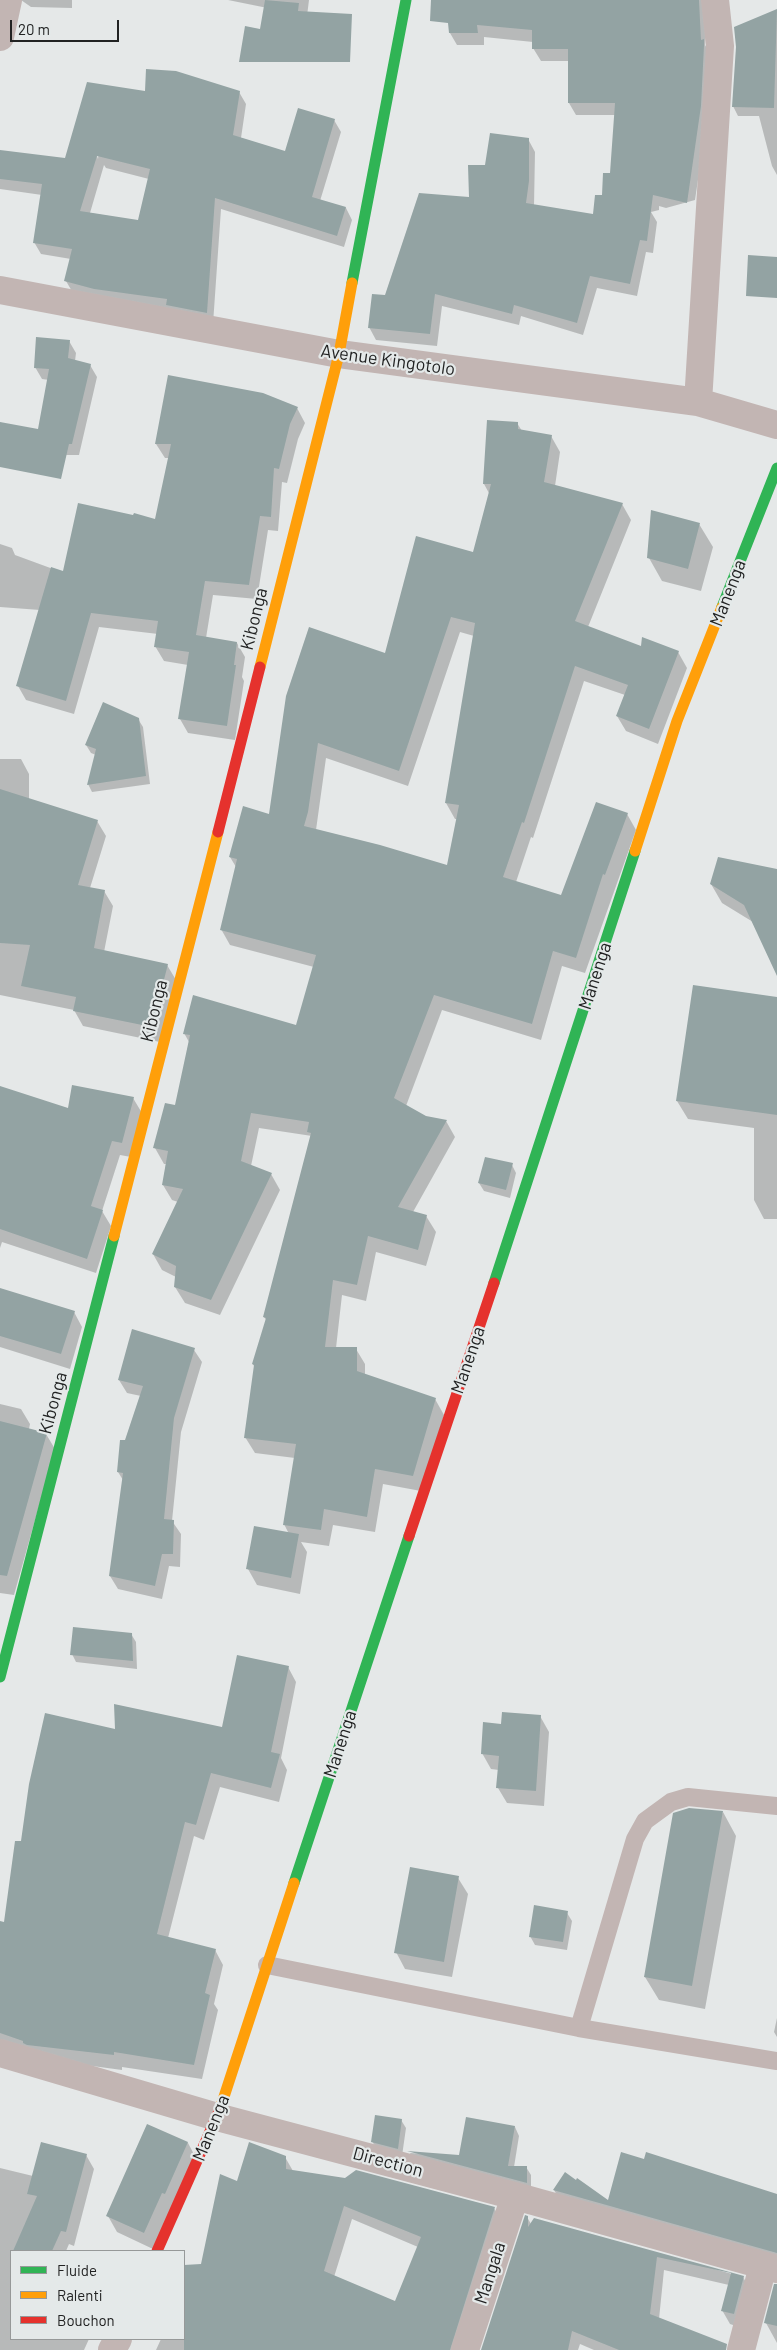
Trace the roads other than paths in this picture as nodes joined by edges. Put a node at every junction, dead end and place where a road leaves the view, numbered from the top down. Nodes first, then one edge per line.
1 (8, 0) edge
2 (406, 0) edge
3 (715, 0) edge
4 (0, 37) edge
5 (0, 290) edge
6 (339, 354) junction
7 (698, 402) junction
8 (777, 425) edge
9 (777, 468) edge
10 (0, 1677) edge
11 (777, 1806) edge
12 (267, 1965) junction
13 (579, 2028) junction
14 (0, 2054) edge
15 (777, 2060) edge
16 (217, 2118) junction
17 (515, 2196) junction
18 (157, 2250) edge
19 (770, 2268) edge
20 (465, 2350) edge
21 (741, 2350) edge

1 - 4 street
2 - 6 street, Kibonga
3 - 7 street
5 - 6 street, Avenue Kingotolo
6 - 7 street, Avenue Kingotolo
6 - 10 street, Kibonga
7 - 8 street, Avenue Kingotolo
9 - 12 street, Manenga
11 - 13 lane
12 - 13 lane
12 - 16 street, Manenga
13 - 15 lane
14 - 16 street, Direction
16 - 17 street, Direction
16 - 18 street, Manenga
17 - 19 street, Direction
17 - 20 street, Mangala
19 - 21 street

